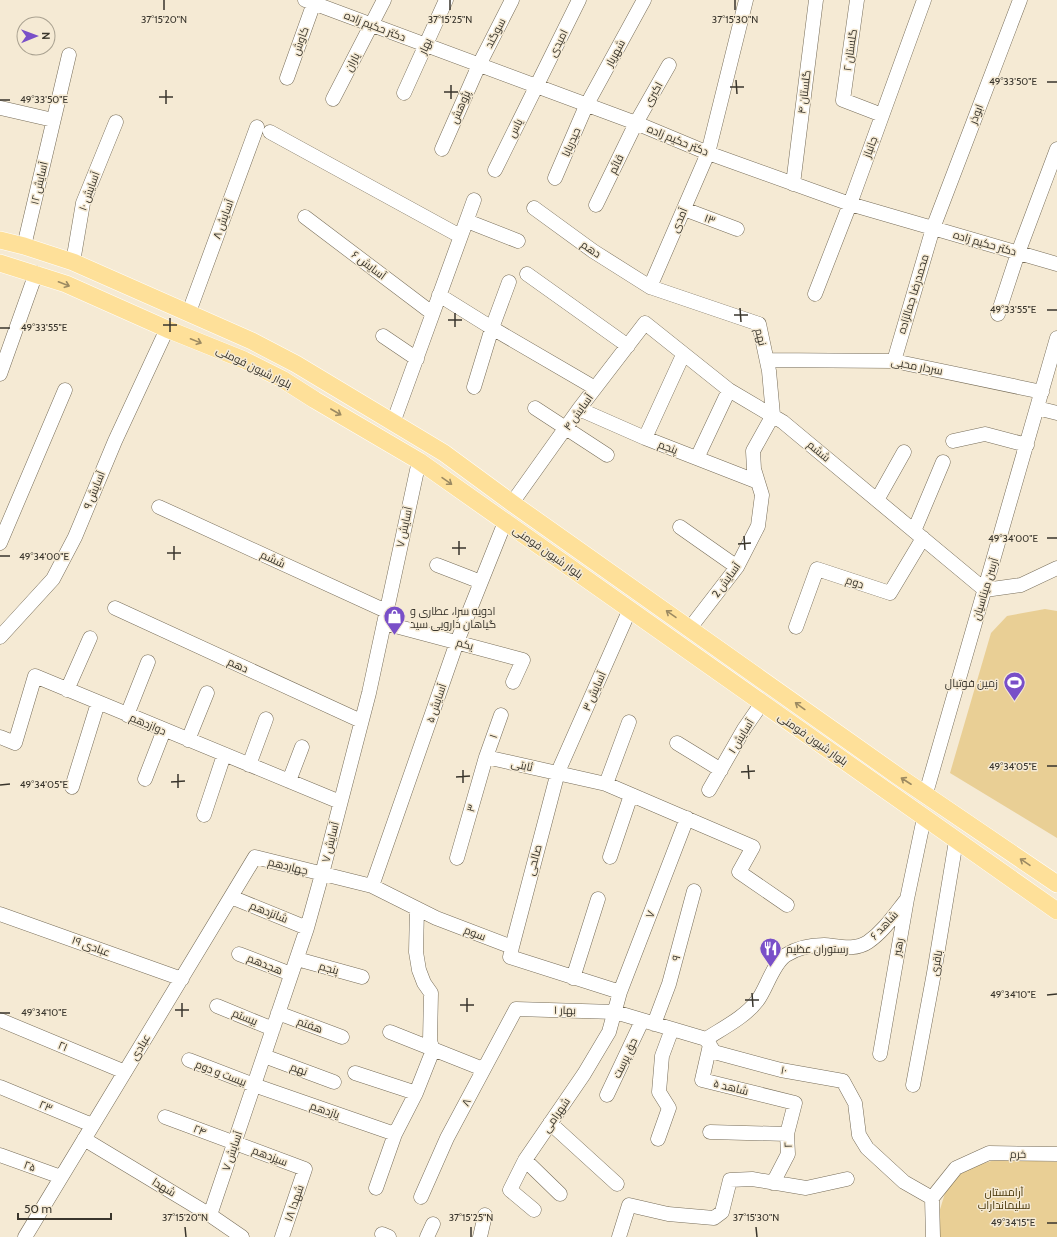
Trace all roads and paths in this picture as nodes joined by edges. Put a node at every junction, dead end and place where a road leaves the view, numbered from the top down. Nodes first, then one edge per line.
1 (384, 0) edge
2 (446, 0) edge
3 (512, 0) edge
4 (579, 0) edge
5 (644, 0) edge
6 (746, 0) edge
7 (816, 0) edge
8 (857, 0) edge
9 (924, 0) edge
10 (1020, 0) edge
11 (311, 1) edge
12 (372, 25) junction
13 (425, 45) junction
14 (70, 55) dead end
15 (478, 65) junction
16 (670, 65) dead end
17 (287, 78) dead end
18 (536, 86) junction
19 (404, 93) dead end
20 (333, 99) dead end
21 (586, 106) junction
22 (1, 108) dead end
23 (882, 115) junction
24 (53, 120) junction
25 (116, 122) dead end
26 (636, 123) junction
27 (442, 149) dead end
28 (1057, 149) edge
29 (708, 152) junction
30 (495, 170) dead end
31 (555, 178) dead end
32 (793, 184) junction
33 (474, 200) dead end
34 (850, 204) junction
35 (596, 205) dead end
36 (534, 208) dead end
37 (684, 209) junction
38 (305, 217) dead end
39 (467, 221) junction
40 (933, 228) junction
41 (737, 229) dead end
42 (460, 236) junction
43 (0, 240) edge
44 (518, 241) dead end
45 (24, 246) junction
46 (1018, 253) junction
47 (73, 262) junction
48 (0, 263) edge
49 (1057, 264) edge
50 (36, 273) junction
51 (527, 274) dead end
52 (509, 282) dead end
53 (650, 287) junction
54 (815, 294) dead end
55 (439, 295) junction
56 (189, 312) junction
57 (432, 313) junction
58 (998, 314) dead end
59 (645, 323) joint
60 (492, 328) junction
61 (167, 329) junction
62 (383, 336) dead end
63 (1057, 338) edge
64 (628, 346) junction
65 (683, 355) junction
66 (418, 359) junction
67 (767, 360) junction
68 (894, 361) junction
69 (0, 374) edge
70 (327, 383) junction
71 (474, 387) dead end
72 (595, 388) junction
73 (65, 390) dead end
74 (729, 390) junction
75 (1042, 392) junction
76 (315, 400) junction
77 (535, 408) dead end
78 (1037, 408) junction
79 (579, 409) junction
80 (1057, 413) edge
81 (773, 415) junction
82 (394, 423) junction
83 (566, 428) junction
84 (645, 438) junction
85 (952, 441) dead end
86 (1027, 445) junction
87 (904, 452) dead end
88 (607, 455) dead end
89 (697, 458) junction
90 (419, 461) junction
91 (943, 462) dead end
92 (758, 482) junction
93 (877, 500) junction
94 (512, 503) junction
95 (159, 507) dead end
96 (505, 522) junction
97 (680, 527) dead end
98 (918, 534) junction
99 (0, 543) edge
100 (437, 565) dead end
101 (737, 567) junction
102 (1057, 568) edge
103 (481, 582) junction
104 (985, 590) junction
105 (115, 608) dead end
106 (630, 609) junction
107 (385, 617) junction
108 (796, 626) dead end
109 (690, 628) junction
110 (0, 637) edge
111 (90, 638) dead end
112 (457, 642) junction
113 (148, 662) dead end
114 (513, 682) dead end
115 (67, 690) junction
116 (207, 693) dead end
117 (98, 703) junction
118 (762, 704) junction
119 (127, 715) junction
120 (501, 715) dead end
121 (266, 719) dead end
122 (362, 720) junction
123 (629, 722) dead end
124 (164, 730) junction
125 (0, 738) edge
126 (188, 740) junction
127 (677, 743) dead end
128 (302, 747) dead end
129 (224, 755) junction
130 (486, 757) junction
131 (249, 765) junction
132 (721, 770) junction
133 (558, 772) junction
134 (145, 779) dead end
135 (288, 781) junction
136 (606, 784) junction
137 (72, 787) dead end
138 (710, 790) dead end
139 (926, 794) junction
140 (631, 795) junction
141 (340, 802) junction
142 (204, 815) dead end
143 (686, 818) junction
144 (924, 818) junction
145 (956, 841) junction
146 (255, 857) joint
147 (457, 858) dead end
148 (610, 858) dead end
149 (322, 874) junction
150 (1057, 884) edge
151 (372, 886) junction
152 (694, 891) dead end
153 (231, 897) junction
154 (598, 899) dead end
155 (907, 899) junction
156 (787, 905) dead end
157 (417, 909) junction
158 (1057, 912) edge
159 (0, 914) edge
160 (307, 928) junction
161 (512, 947) junction
162 (239, 954) dead end
163 (297, 959) junction
164 (291, 974) junction
165 (362, 977) dead end
166 (573, 978) junction
167 (182, 979) junction
168 (620, 992) junction
169 (217, 1006) dead end
170 (516, 1009) joint
171 (615, 1012) junction
172 (278, 1013) junction
173 (0, 1020) edge
174 (648, 1023) junction
175 (273, 1029) junction
176 (672, 1029) junction
177 (390, 1032) dead end
178 (342, 1036) dead end
179 (708, 1042) junction
180 (433, 1050) junction
181 (880, 1054) dead end
182 (264, 1056) junction
183 (189, 1060) dead end
184 (483, 1069) junction
185 (125, 1072) junction
186 (355, 1073) dead end
187 (334, 1082) dead end
188 (254, 1085) junction
189 (913, 1085) dead end
190 (0, 1088) edge
191 (416, 1093) junction
192 (607, 1096) dead end
193 (795, 1103) joint
194 (166, 1117) dead end
195 (550, 1123) junction
196 (92, 1125) junction
197 (710, 1132) dead end
198 (395, 1134) junction
199 (787, 1134) junction
200 (84, 1139) junction
201 (658, 1139) dead end
202 (235, 1143) junction
203 (1057, 1154) edge
204 (0, 1155) edge
205 (525, 1160) junction
206 (305, 1169) joint
207 (61, 1177) junction
208 (847, 1178) dead end
209 (773, 1183) junction
210 (617, 1184) dead end
211 (376, 1188) dead end
212 (560, 1194) dead end
213 (421, 1197) dead end
214 (932, 1198) junction
215 (534, 1210) dead end
216 (210, 1215) junction
217 (485, 1215) dead end
218 (433, 1224) dead end
219 (24, 1237) edge
220 (242, 1237) edge
221 (282, 1237) edge
222 (427, 1237) edge
223 (480, 1237) edge
224 (619, 1237) edge
225 (933, 1237) edge

1 - 12 street, یاران
2 - 13 street, بهار
3 - 15 street, سوگند
4 - 18 street, امیدی
5 - 21 street, شهریار
6 - 29 street, آمدی
7 - 32 street, گلستان ۴
8 - 23 street, گلستان ۲
9 - 23 street, جانباز
10 - 40 street, ابوذر
11 - 12 street, دکتر حکیم زاده
11 - 17 street, کاوش
12 - 13 street, دکتر حکیم زاده
12 - 20 street, یاران
13 - 15 street, دکتر حکیم زاده
13 - 19 street, بهار
14 - 24 street, آسایش ۱۲
15 - 18 street, دکتر حکیم زاده
15 - 27 street, پژوهش
16 - 26 street, اکبری
18 - 21 street, دکتر حکیم زاده
18 - 30 street, یاس
21 - 26 street, دکتر حکیم زاده
21 - 31 street, حیدربابا
22 - 24 street
23 - 34 street, جانباز
24 - 45 street, آسایش ۱۲
25 - 47 street, آسایش ‍۱۰
26 - 29 street, دکتر حکیم زاده
26 - 35 street, قائم
28 - 46 street
29 - 32 street, دکتر حکیم زاده
29 - 37 street, آمدی
32 - 34 street, دکتر حکیم زاده
33 - 39 street
34 - 40 street, دکتر حکیم زاده
34 - 54 street, جانباز
36 - 53 street, دهم
37 - 41 street, ۱۳
37 - 53 street, آمدی
38 - 57 street, آسایش ۶
39 - 42 street
39 - 44 street
40 - 46 street, دکتر حکیم زاده
40 - 68 street, محمدرضا جمالزاده
42 - 55 street
42 - 56 street, آسایش ۸
43 - 45 main road, بلوار شیون فومنی
45 - 47 main road, بلوار شیون فومنی
46 - 49 street, دکتر حکیم زاده
46 - 58 street
47 - 56 main road, بلوار شیون فومنی
48 - 50 main road, بلوار شیون فومنی
50 -> 61 main road, بلوار شیون فومنی
50 - 69 street
51 - 64 street
52 - 60 street
53 - 67 street, نهم
55 - 57 street
55 - 60 street
56 - 70 main road, بلوار شیون فومنی
57 - 66 street
59 - 64 street, آسایش ۴
59 - 65 street, ششم
60 - 71 street
60 - 72 street
61 -> 76 main road, بلوار شیون فومنی
61 - 110 street, آسایش ۹
62 - 66 street
63 - 75 street, آرسن میناسیان
64 - 72 street, آسایش ۴
65 - 74 street, ششم
65 - 84 street
66 - 82 street
67 - 68 street, سردار محبی
67 - 81 street, نهم
68 - 75 street, سردار محبی
70 - 76 main road
70 - 82 main road, بلوار شیون فومنی
72 - 79 street, آسایش ۴
73 - 99 street
74 - 81 street, ششم
74 - 89 street
75 - 78 street, آرسن میناسیان
76 -> 90 main road, بلوار شیون فومنی
77 - 83 street
78 - 80 street
78 - 86 street, آرسن میناسیان
79 - 83 street, آسایش ۴
79 - 84 street, پنجم
81 - 92 street, آسایش 2
81 - 93 street, ششم
82 - 94 main road, بلوار شیون فومنی
83 - 88 street
83 - 94 street, آسایش ۴
84 - 89 street, پنجم
85 - 86 street
86 - 104 street, آرسن میناسیان
87 - 93 street
89 - 92 street, پنجم
90 -> 96 main road, بلوار شیون فومنی
90 - 107 street, آسایش ۷
91 - 98 street
92 - 101 street, آسایش 2
93 - 98 street, ششم
109 -> 94 main road, بلوار شیون فومنی
95 - 107 street, ششم
96 - 103 street, آسایش ۵
96 - 106 main road, بلوار شیون فومنی
97 - 101 street
98 - 104 street, ششم
98 - 108 street, دوم
100 - 103 street
101 - 109 street, آسایش 2
102 - 104 street
103 - 112 street, آسایش ۵
104 - 139 street, آرسن میناسیان
105 - 122 street, دهم
106 - 118 main road, بلوار شیون فومنی
106 - 133 street, آسایش ۳
107 - 112 street, یکم
107 - 122 street, آسایش ۷
139 -> 109 main road, بلوار شیون فومنی
111 - 115 street
112 - 114 street, یکم
112 - 151 street, آسایش ۵
113 - 119 street
115 - 117 street, دوازدهم
115 - 125 street, دوازدهم
116 - 126 street
117 - 119 street, دوازدهم
117 - 137 street
118 - 132 street, آسایش ۱
118 - 144 main road, بلوار شیون فومنی
119 - 124 street, دوازدهم
120 - 130 street, ۱
121 - 131 street
122 - 141 street, آسایش ۷
123 - 136 street
124 - 126 street, دوازدهم
124 - 134 street
126 - 129 street, دوازدهم
127 - 132 street
128 - 135 street
129 - 131 street, دوازدهم
129 - 142 street
130 - 133 street, ثابتی
130 - 147 street, ۳
131 - 135 street, دوازدهم
132 - 138 street, آسایش ۱
133 - 136 street
133 - 161 street, صالحی
135 - 141 street, دوازدهم
136 - 140 street
150 -> 139 main road, بلوار شیون فومنی
140 - 143 street
140 - 148 street
141 - 149 street, آسایش ۷
143 - 156 street
143 - 168 street, ۷
144 - 145 main road, بلوار شیون فومنی
144 - 155 street, رهبر
145 - 158 main road, بلوار شیون فومنی
145 - 189 street, باقری
146 - 149 street, چهاردهم
146 - 153 street, عبادی
149 - 151 street, سوم
149 - 160 street, آسایش ۷
151 - 157 street, سوم
152 - 174 street, ۹
153 - 160 street, شانزدهم
153 - 167 street, عبادی
154 - 166 street
155 - 179 street, شاهد ۶
155 - 181 street, رهبر
157 - 161 street, سوم
157 - 180 street
159 - 167 street, عبادی ۱۹
160 - 163 street, آسایش ۷
161 - 166 street
162 - 164 street, هجدهم
163 - 164 street, آسایش ۷
163 - 165 street, پنجم
164 - 172 street, آسایش ۷
166 - 168 street
167 - 185 street, عبادی
168 - 171 street, ۷
169 - 175 street, بیستم
170 - 171 street, بهار ۱
170 - 184 street, ۸
171 - 174 street, ۱۰
171 - 195 street, شهرامی
172 - 175 street, آسایش ۷
172 - 178 street, هفتم
173 - 185 street, ۲۱
174 - 176 street, ۱۰
174 - 192 street, حق پرست
175 - 182 street, آسایش ۷
176 - 179 street, ۱۰
176 - 201 street
177 - 180 street
179 - 193 street, شاهد ۵
179 - 214 street, ۱۰
180 - 184 street
180 - 191 street
182 - 187 street, نهم
182 - 188 street, آسایش ۷
183 - 188 street, بیست و دوم
184 - 213 street, ۸
185 - 196 street, عبادی
186 - 191 street
188 - 198 street, یازدهم
188 - 202 street, آسایش ۷
190 - 196 street, ۲۳
191 - 198 street
193 - 199 street, ۲
194 - 202 street, ۲۴
195 - 205 street, شهرامی
195 - 210 street
196 - 200 street, عبادی
197 - 199 street
198 - 211 street
199 - 209 street, ۲
200 - 207 street, عبادی
200 - 216 street, شهدا
202 - 206 street, سیزدهم
202 - 216 street, آسایش ۷
203 - 214 street, خرم
204 - 207 street, ۲۵
205 - 212 street
205 - 215 street, شهرامی
206 - 221 street, شهدا ۱۸
207 - 219 street, عبادی
208 - 209 street
209 - 224 street
214 - 225 street
216 - 220 street, شهدا
217 - 223 street
218 - 222 street

